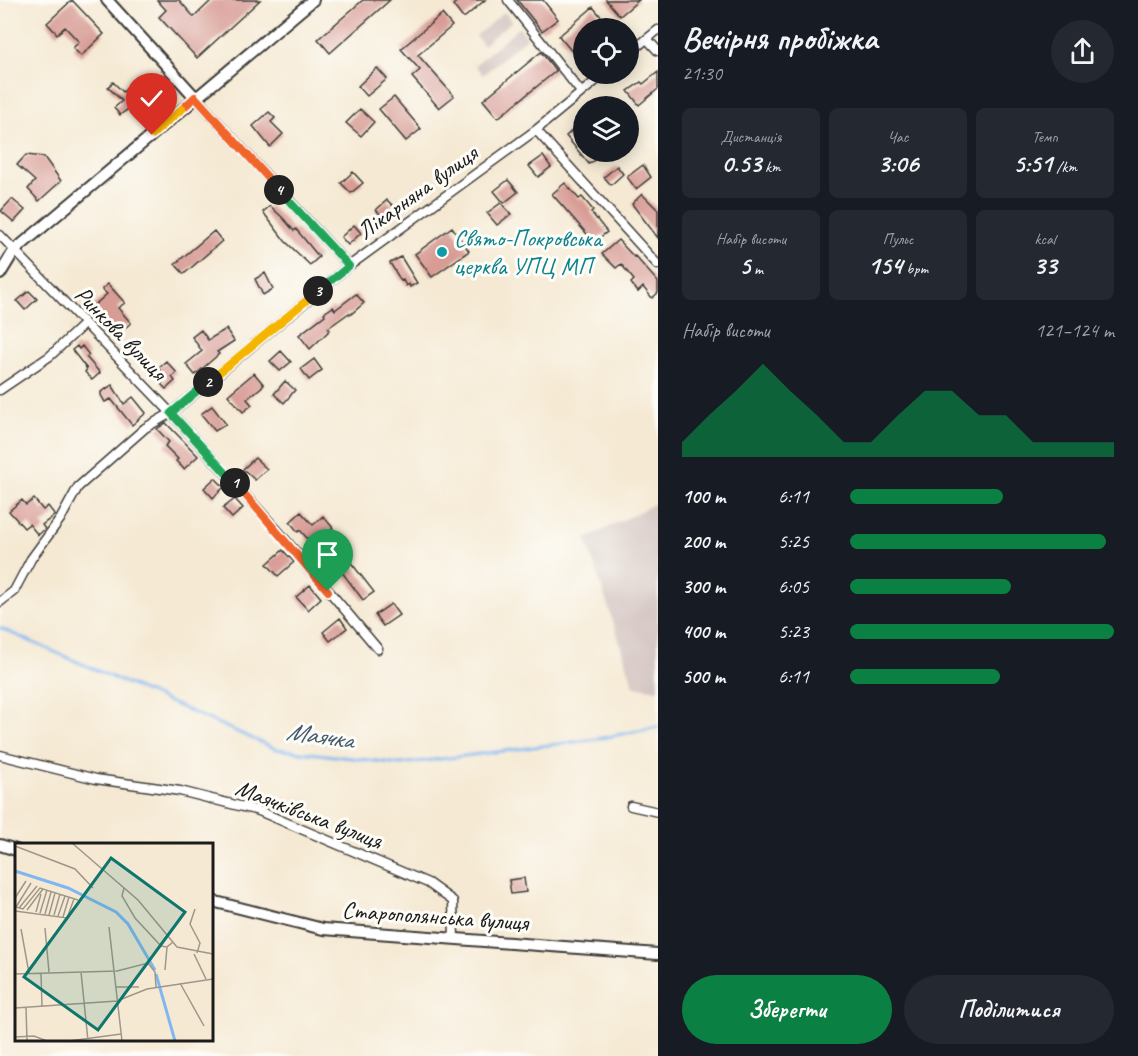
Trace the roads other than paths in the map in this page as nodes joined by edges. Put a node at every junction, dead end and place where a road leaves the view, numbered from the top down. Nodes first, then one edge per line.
1 (107, 0) edge
2 (313, 0) edge
3 (508, 0) edge
4 (658, 30) edge
5 (647, 39) junction
6 (639, 45) edge
7 (658, 51) edge
8 (591, 84) edge
9 (581, 92) junction
10 (195, 97) junction
11 (536, 130) junction
12 (0, 235) edge
13 (14, 251) junction
14 (658, 265) edge
15 (349, 266) junction
16 (0, 274) edge
17 (84, 324) junction
18 (0, 390) edge
19 (171, 413) junction
20 (0, 602) edge
21 (378, 649) dead end
22 (0, 755) edge
23 (632, 806) dead end
24 (658, 812) edge
25 (0, 846) edge
26 (15, 850) edge
27 (213, 901) edge
28 (454, 939) junction
29 (658, 954) edge

1 - 10 street
2 - 10 street
3 - 9 street
4 - 5 street
5 - 6 street
5 - 7 street
8 - 9 street, Лікарняна вулиця
9 - 11 street, Лікарняна вулиця
10 - 13 street
10 - 15 street
11 - 14 street
11 - 15 street, Лікарняна вулиця
12 - 13 street, Ринкова вулиця
13 - 16 street
13 - 17 street, Ринкова вулиця
15 - 19 street, Лікарняна вулиця
17 - 18 street
17 - 19 street, Ринкова вулиця
19 - 20 street, Лікарняна вулиця
19 - 21 street, Ринкова вулиця
22 - 28 street, Маячківська вулиця
23 - 24 street
25 - 26 street
27 - 28 street, Старополянська вулиця
28 - 29 street, Старополянська вулиця

